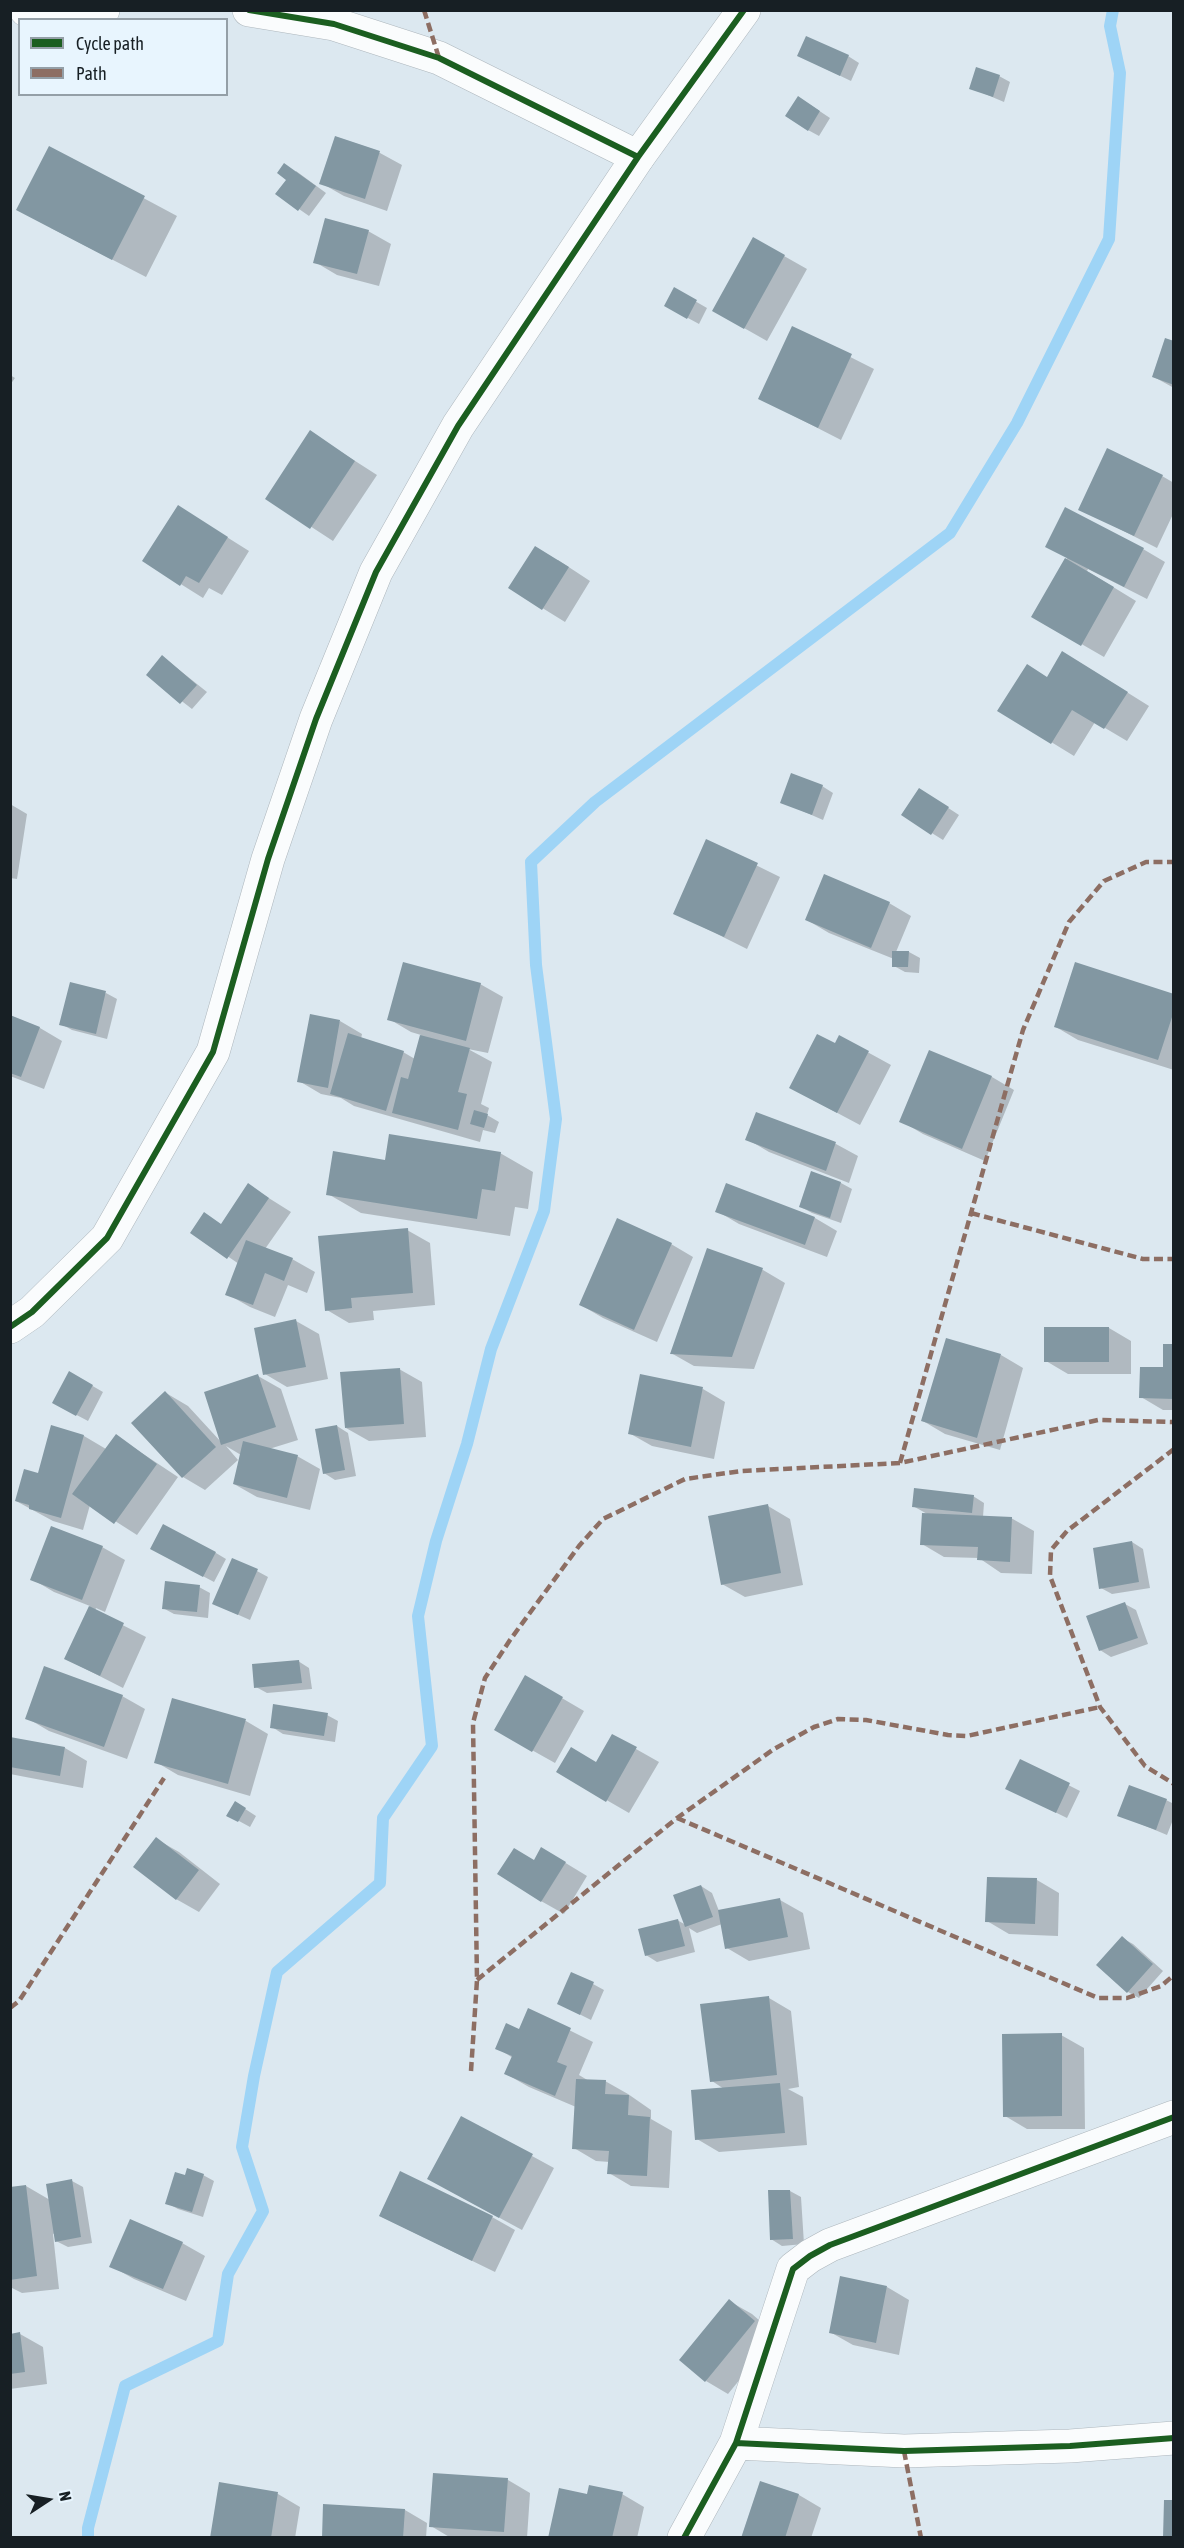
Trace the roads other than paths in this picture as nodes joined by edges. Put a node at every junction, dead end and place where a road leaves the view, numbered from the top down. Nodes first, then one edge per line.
1 (26, 10) edge
2 (104, 10) edge
3 (249, 10) edge
4 (744, 10) edge
5 (638, 157) junction
6 (10, 1327) edge
7 (1173, 2117) edge
8 (1173, 2438) edge
9 (736, 2443) junction
10 (684, 2538) edge

1 - 2 street
3 - 5 street
4 - 5 street
5 - 6 street
7 - 9 street
8 - 9 street
9 - 10 street

